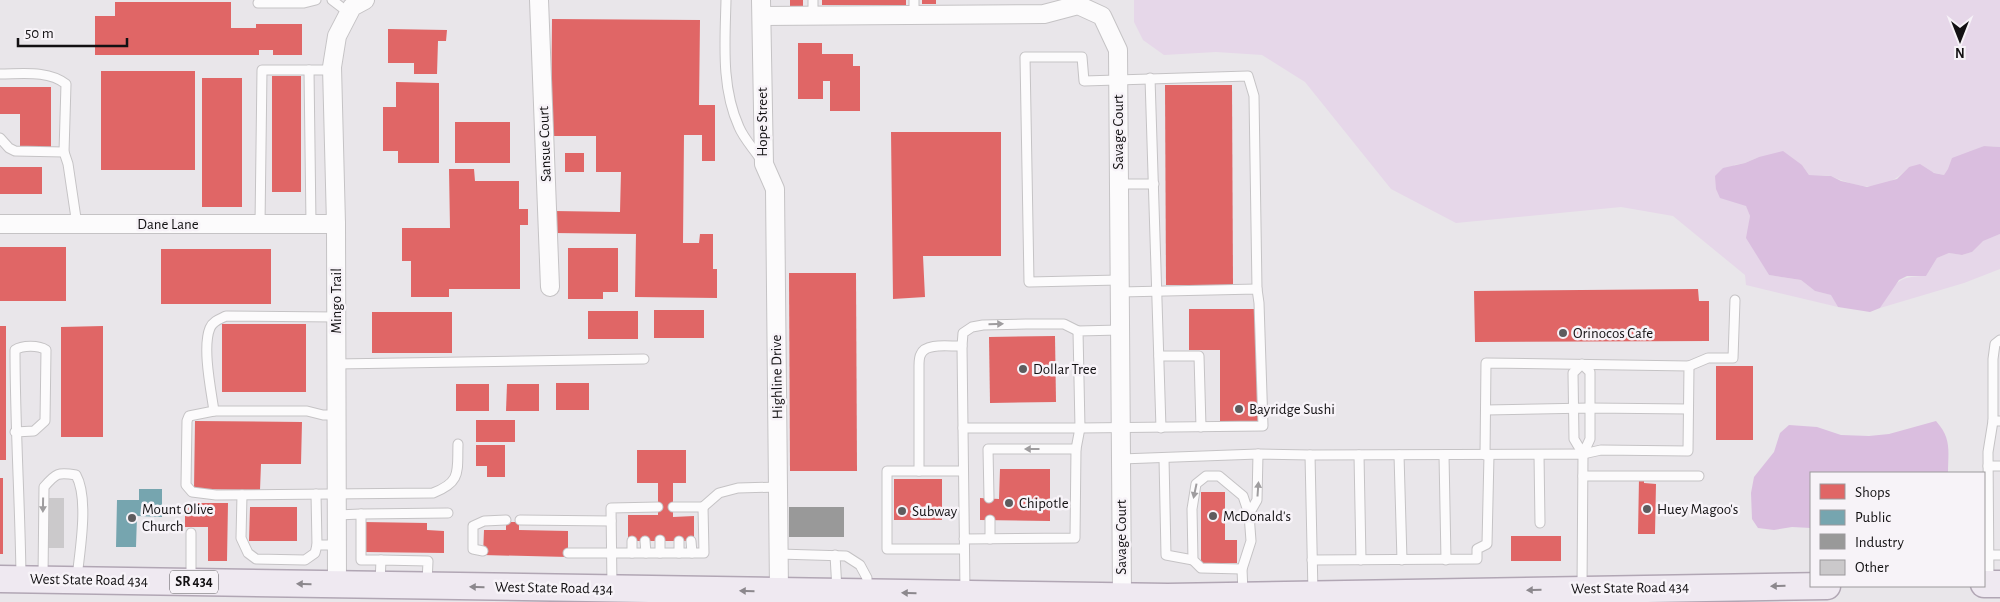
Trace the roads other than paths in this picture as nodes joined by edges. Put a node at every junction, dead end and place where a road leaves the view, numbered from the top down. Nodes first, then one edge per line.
1 (316, 0) edge
2 (332, 0) edge
3 (365, 0) edge
4 (539, 0) edge
5 (726, 0) edge
6 (258, 3) dead end
7 (1071, 3) edge
8 (762, 8) edge
9 (813, 8) edge
10 (914, 8) edge
11 (347, 16) junction
12 (309, 70) junction
13 (332, 70) junction
14 (0, 74) edge
15 (1150, 78) junction
16 (1118, 79) junction
17 (0, 138) edge
18 (64, 152) junction
19 (764, 164) junction
20 (1119, 184) junction
21 (1154, 184) junction
22 (0, 224) edge
23 (260, 224) junction
24 (311, 224) junction
25 (336, 224) junction
26 (77, 225) junction
27 (1120, 286) junction
28 (550, 287) dead end
29 (1257, 289) junction
30 (1157, 291) junction
31 (1735, 300) dead end
32 (336, 317) junction
33 (1120, 330) junction
34 (1078, 331) junction
35 (2000, 340) edge
36 (962, 346) junction
37 (1159, 356) junction
38 (644, 359) dead end
39 (336, 364) junction
40 (1582, 364) junction
41 (1689, 366) junction
42 (1590, 408) junction
43 (1574, 409) junction
44 (1688, 409) junction
45 (1486, 410) junction
46 (214, 411) junction
47 (337, 415) junction
48 (1996, 421) edge
49 (1121, 427) junction
50 (1201, 427) junction
51 (963, 428) junction
52 (1080, 428) junction
53 (1160, 428) junction
54 (15, 432) junction
55 (458, 444) dead end
56 (1076, 449) junction
57 (1258, 454) junction
58 (1583, 454) junction
59 (1310, 455) junction
60 (1359, 455) junction
61 (1399, 455) junction
62 (1444, 455) junction
63 (1487, 455) junction
64 (1539, 455) junction
65 (1164, 458) junction
66 (1121, 460) junction
67 (1988, 466) junction
68 (2000, 466) edge
69 (918, 471) junction
70 (963, 471) junction
71 (1583, 476) junction
72 (1699, 476) dead end
73 (778, 487) junction
74 (316, 494) junction
75 (337, 494) junction
76 (242, 495) junction
77 (989, 498) dead end
78 (658, 507) dead end
79 (703, 507) junction
80 (677, 510) dead end
81 (448, 513) dead end
82 (361, 514) junction
83 (1249, 514) junction
84 (337, 515) junction
85 (506, 520) dead end
86 (520, 520) dead end
87 (990, 520) dead end
88 (611, 521) junction
89 (1540, 523) dead end
90 (191, 533) dead end
91 (990, 539) junction
92 (645, 540) dead end
93 (660, 540) dead end
94 (679, 540) dead end
95 (691, 540) dead end
96 (632, 541) dead end
97 (964, 544) junction
98 (317, 545) junction
99 (337, 545) junction
100 (483, 551) dead end
101 (692, 552) junction
102 (568, 553) dead end
103 (632, 553) junction
104 (646, 553) junction
105 (660, 553) junction
106 (679, 553) junction
107 (612, 554) junction
108 (779, 554) junction
109 (835, 555) junction
110 (1988, 555) junction
111 (2000, 555) edge
112 (381, 560) junction
113 (1193, 560) junction
114 (1312, 560) junction
115 (1361, 560) junction
116 (1402, 560) junction
117 (1446, 560) junction
118 (1242, 569) junction
119 (256, 571) junction
120 (22, 579) edge
121 (76, 580) junction
122 (191, 582) junction
123 (1991, 584) edge
124 (384, 585) junction
125 (427, 586) junction
126 (1810, 586) edge
127 (1582, 588) junction
128 (612, 589) junction
129 (779, 591) junction
130 (837, 592) junction
131 (868, 592) junction
132 (345, 593) edge
133 (965, 594) junction
134 (1313, 594) junction
135 (1244, 596) junction
136 (1120, 599) edge
137 (1162, 599) edge
138 (316, 602) edge

1 - 6 lane
2 - 11 lane
3 - 11 street
4 - 28 street, Sansue Court
5 - 19 lane, Hope Street
7 - 10 street, Savage Court
7 - 16 street, Savage Court
8 - 9 street, Savage Court
8 - 19 street, Hope Street
9 - 10 street, Savage Court
11 - 13 street, Mingo Trail
12 - 13 lane
12 - 23 lane
12 - 24 lane
13 - 25 street, Mingo Trail
14 - 18 lane
15 - 16 lane
15 - 21 lane
15 - 29 lane
16 - 20 street, Savage Court
16 - 27 lane
17 - 18 lane
18 - 26 lane
19 - 73 street, Highline Drive
20 - 21 lane
20 - 27 street, Savage Court
21 - 30 lane
22 - 26 street, Dane Lane
23 - 24 street, Dane Lane
23 - 26 street, Dane Lane
24 - 25 street, Dane Lane
25 - 32 street, Mingo Trail
27 - 30 lane
27 - 33 street, Savage Court
29 - 30 lane
29 - 50 lane
30 - 37 lane
31 - 41 lane
32 - 39 street, Mingo Trail
32 - 46 lane
33 - 34 lane
33 - 49 street, Savage Court
36 -> 34 lane
34 - 52 lane
35 - 48 lane
36 - 51 lane
36 - 69 lane
37 - 50 lane
37 - 53 lane
38 - 39 lane
39 - 47 street, Mingo Trail
40 - 41 lane
40 - 42 lane
40 - 43 lane
40 - 45 lane
41 - 44 lane
42 - 43 lane
42 - 44 lane
42 - 58 lane
43 - 45 lane
43 - 58 lane
44 - 58 lane
45 - 63 lane
46 - 47 lane
46 - 76 lane
47 - 75 street, Mingo Trail
48 - 67 lane
49 - 52 lane
49 - 53 lane
49 - 66 street, Savage Court
50 - 53 lane
51 - 52 lane
51 - 70 lane
52 - 56 lane
54 - 54 lane
54 - 120 lane
55 - 75 lane
56 -> 77 lane
56 - 91 lane
57 - 59 lane
57 - 65 lane
83 -> 57 lane
58 - 64 lane
58 - 71 lane
59 - 60 lane
59 - 114 lane
60 - 61 lane
60 - 115 lane
61 - 62 lane
61 - 116 lane
62 - 63 lane
62 - 117 lane
63 - 64 lane
63 - 117 lane
64 - 89 lane
65 - 66 lane
65 - 113 lane
66 - 136 street, Savage Court
67 - 68 lane
67 - 110 lane
69 - 70 lane
69 - 97 lane
70 - 97 lane
71 - 72 lane
71 - 127 lane
73 - 79 lane
73 - 108 street, Highline Drive
74 - 75 lane
74 - 76 lane
74 - 98 lane
75 - 84 street, Mingo Trail
76 - 119 lane
78 - 88 lane
79 - 80 lane
79 - 101 lane
81 - 82 lane
82 - 84 lane
82 - 112 lane
83 -> 113 lane
83 - 118 lane
84 - 99 street, Mingo Trail
85 - 100 lane
86 - 88 lane
87 - 91 lane
88 - 107 lane
90 - 122 lane
91 - 97 lane
92 - 104 lane
93 - 105 lane
94 - 106 lane
95 - 101 lane
96 - 103 lane
97 - 133 lane
98 - 99 lane
98 - 119 lane
99 - 132 street, Mingo Trail
101 - 106 lane
102 - 107 lane
103 - 104 lane
103 - 107 lane
104 - 105 lane
105 - 106 lane
107 - 128 lane
108 - 109 lane
108 - 129 street, Highline Drive
109 - 130 lane
109 - 131 lane
110 - 111 lane
110 - 123 lane
112 - 124 lane
112 - 125 lane
113 - 118 lane
114 - 115 lane
114 - 134 lane
115 - 116 lane
116 - 117 lane
118 - 135 lane
119 - 122 main road, West State Road 434 / SR 434
132 -> 119 main road, West State Road 434 / SR 434
120 - 121 main road, West State Road 434 / SR 434
121 -> 120 lane
121 - 122 main road, West State Road 434 / SR 434
124 - 125 main road, West State Road 434
124 - 132 main road
128 -> 125 main road, West State Road 434
126 -> 127 main road, West State Road 434
127 -> 134 main road, West State Road 434
129 -> 128 main road, West State Road 434
129 - 130 main road, West State Road 434
130 - 131 main road, West State Road 434
133 -> 131 main road, West State Road 434
132 - 138 main road
133 - 136 main road, West State Road 434
134 - 135 main road, West State Road 434
135 - 137 main road, West State Road 434
136 - 137 main road, West State Road 434

